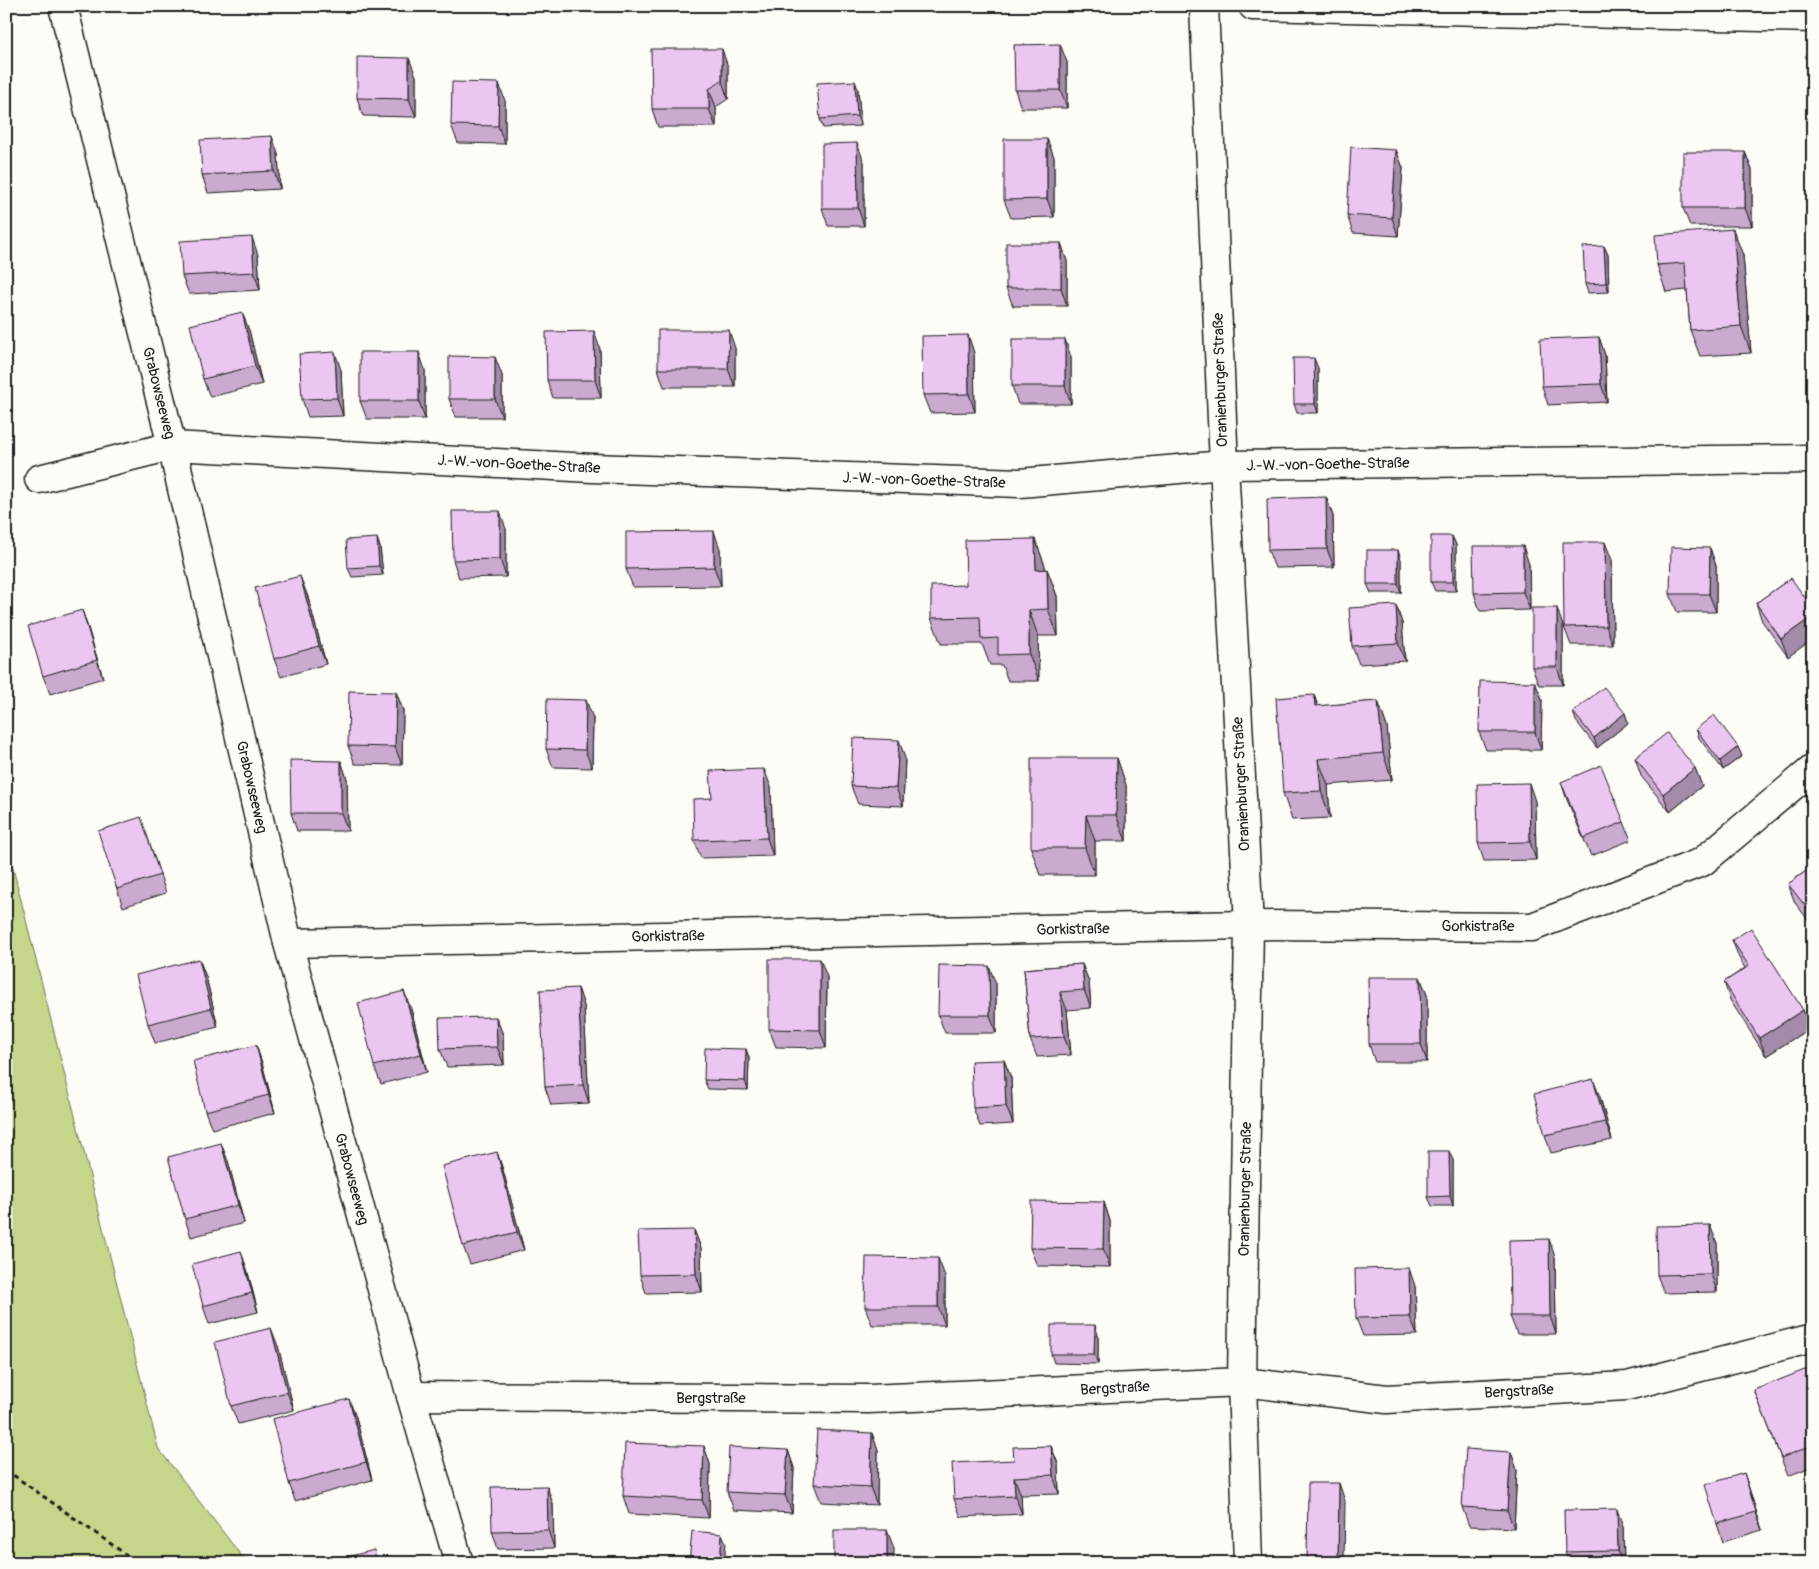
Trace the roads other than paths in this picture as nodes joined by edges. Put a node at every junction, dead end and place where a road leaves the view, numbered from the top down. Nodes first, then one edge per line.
1 (63, 6) edge
2 (1204, 6) edge
3 (1252, 6) edge
4 (1813, 18) edge
5 (172, 446) junction
6 (1813, 459) edge
7 (1224, 465) junction
8 (39, 479) dead end
9 (1813, 769) edge
10 (1249, 925) junction
11 (288, 943) junction
12 (1813, 1338) edge
13 (1242, 1382) junction
14 (411, 1396) junction
15 (459, 1563) edge
16 (1248, 1563) edge

1 - 5 street, Grabowseeweg
2 - 7 street, Oranienburger Straße
3 - 4 street
5 - 7 street, J.-W.-von-Goethe-Straße
5 - 8 street, J.-W.-von-Goethe-Straße
5 - 11 street, Grabowseeweg
6 - 7 street, J.-W.-von-Goethe-Straße
7 - 10 street, Oranienburger Straße
9 - 10 street, Gorkistraße
10 - 11 street, Gorkistraße
10 - 13 street, Oranienburger Straße
11 - 14 street, Grabowseeweg
12 - 13 street, Bergstraße
13 - 14 street, Bergstraße
13 - 16 street, Oranienburger Straße
14 - 15 street, Grabowseeweg

